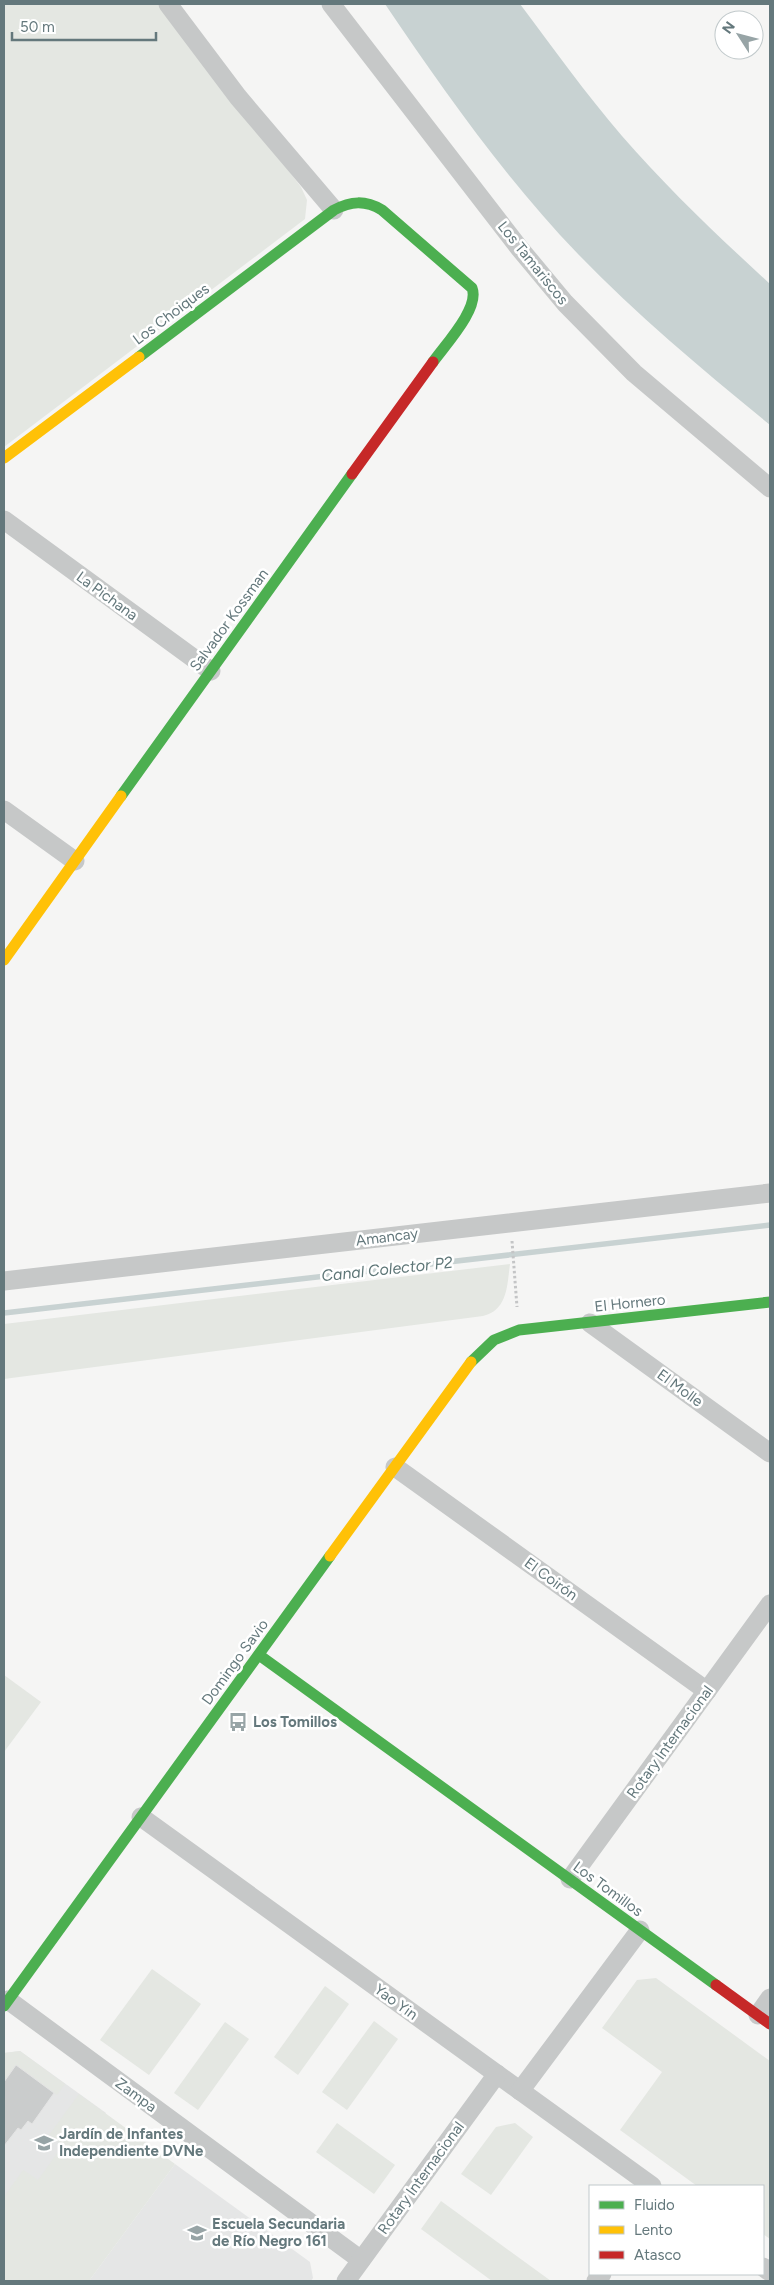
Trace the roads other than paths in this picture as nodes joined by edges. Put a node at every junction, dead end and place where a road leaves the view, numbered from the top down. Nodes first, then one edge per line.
1 (168, 4) edge
2 (331, 4) edge
3 (334, 210) junction
4 (474, 296) joint
5 (4, 458) edge
6 (770, 488) edge
7 (4, 520) edge
8 (211, 671) junction
9 (4, 810) edge
10 (75, 861) junction
11 (4, 960) edge
12 (770, 1193) edge
13 (4, 1281) edge
14 (770, 1302) edge
15 (590, 1323) junction
16 (494, 1339) joint
17 (770, 1453) edge
18 (395, 1467) junction
19 (770, 1604) edge
20 (258, 1655) junction
21 (707, 1691) junction
22 (141, 1817) junction
23 (570, 1880) junction
24 (640, 1930) junction
25 (770, 1998) edge
26 (6, 2003) edge
27 (764, 2019) edge
28 (497, 2074) junction
29 (520, 2091) junction
30 (651, 2185) edge
31 (361, 2260) junction
32 (346, 2281) edge

1 - 3 street
2 - 6 street, Los Tamariscos
3 - 4 street, Los Choiques
3 - 5 street, Los Choiques
4 - 8 street, Salvador Kossman
7 - 8 street, La Pichana
8 - 10 street, Salvador Kossman
9 - 10 street
10 - 11 street, Salvador Kossman
12 - 13 street, Amancay
14 - 15 street, El Hornero
15 - 16 street, El Hornero
15 - 17 street, El Molle
16 - 18 street, Domingo Savio
18 - 20 street, Domingo Savio
18 - 21 street, El Coirón
19 - 21 street, Rotary Internacional
20 - 22 street, Domingo Savio
20 - 23 street, Los Tomillos
21 - 23 street, Rotary Internacional
22 - 26 street, Domingo Savio
22 - 28 street, Yao Yin
23 - 24 street, Los Tomillos
24 - 27 street, Los Tomillos
24 - 29 street
25 - 27 street
26 - 31 street, Zampa
28 - 29 street, Yao Yin
28 - 31 street, Rotary Internacional
29 - 30 street, Yao Yin
31 - 32 street, Rotary Internacional

